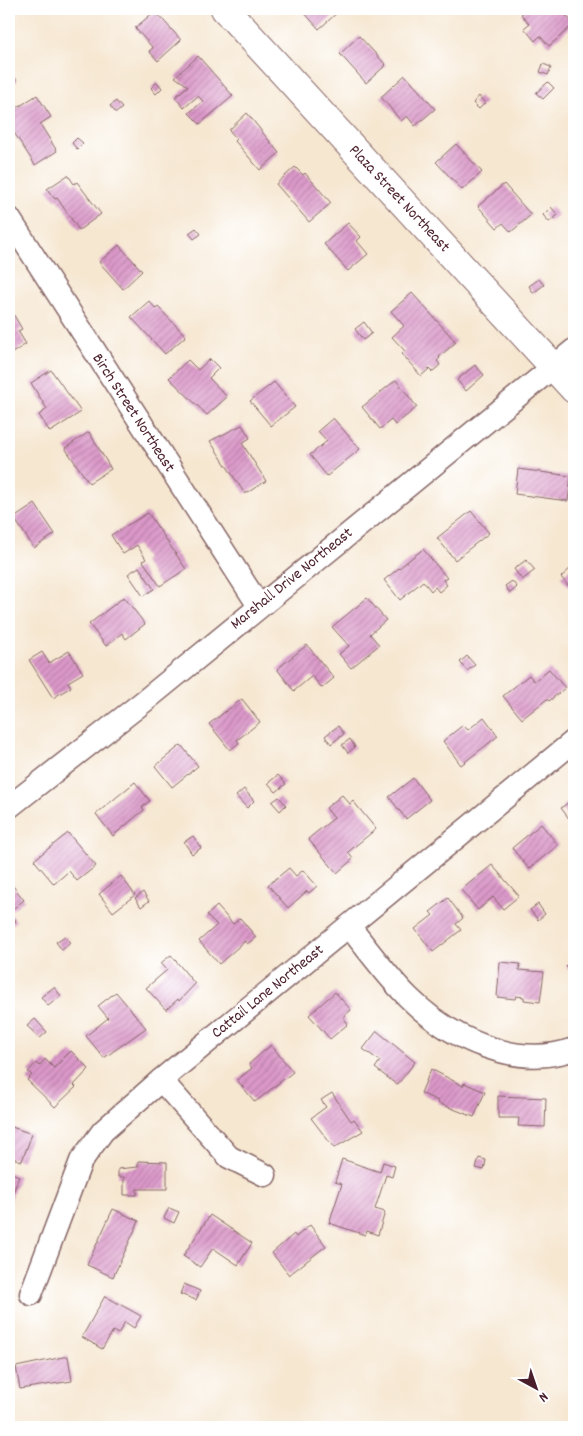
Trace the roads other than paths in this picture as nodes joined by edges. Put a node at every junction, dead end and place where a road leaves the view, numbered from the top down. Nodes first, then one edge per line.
1 (225, 9) edge
2 (9, 218) edge
3 (564, 358) edge
4 (574, 389) edge
5 (259, 606) junction
6 (574, 741) edge
7 (9, 807) edge
8 (349, 926) junction
9 (574, 1049) edge
10 (161, 1080) junction
11 (265, 1175) dead end
12 (31, 1294) dead end

1 - 3 main road, Plaza Street Northeast
2 - 5 street, Birch Street Northeast
3 - 4 main road, Plaza Street Northeast
3 - 5 street, Marshall Drive Northeast
5 - 7 street, Marshall Drive Northeast
6 - 8 street, Cattail Lane Northeast
8 - 9 street
8 - 10 street, Cattail Lane Northeast
10 - 11 street
10 - 12 street, Cattail Lane Northeast

